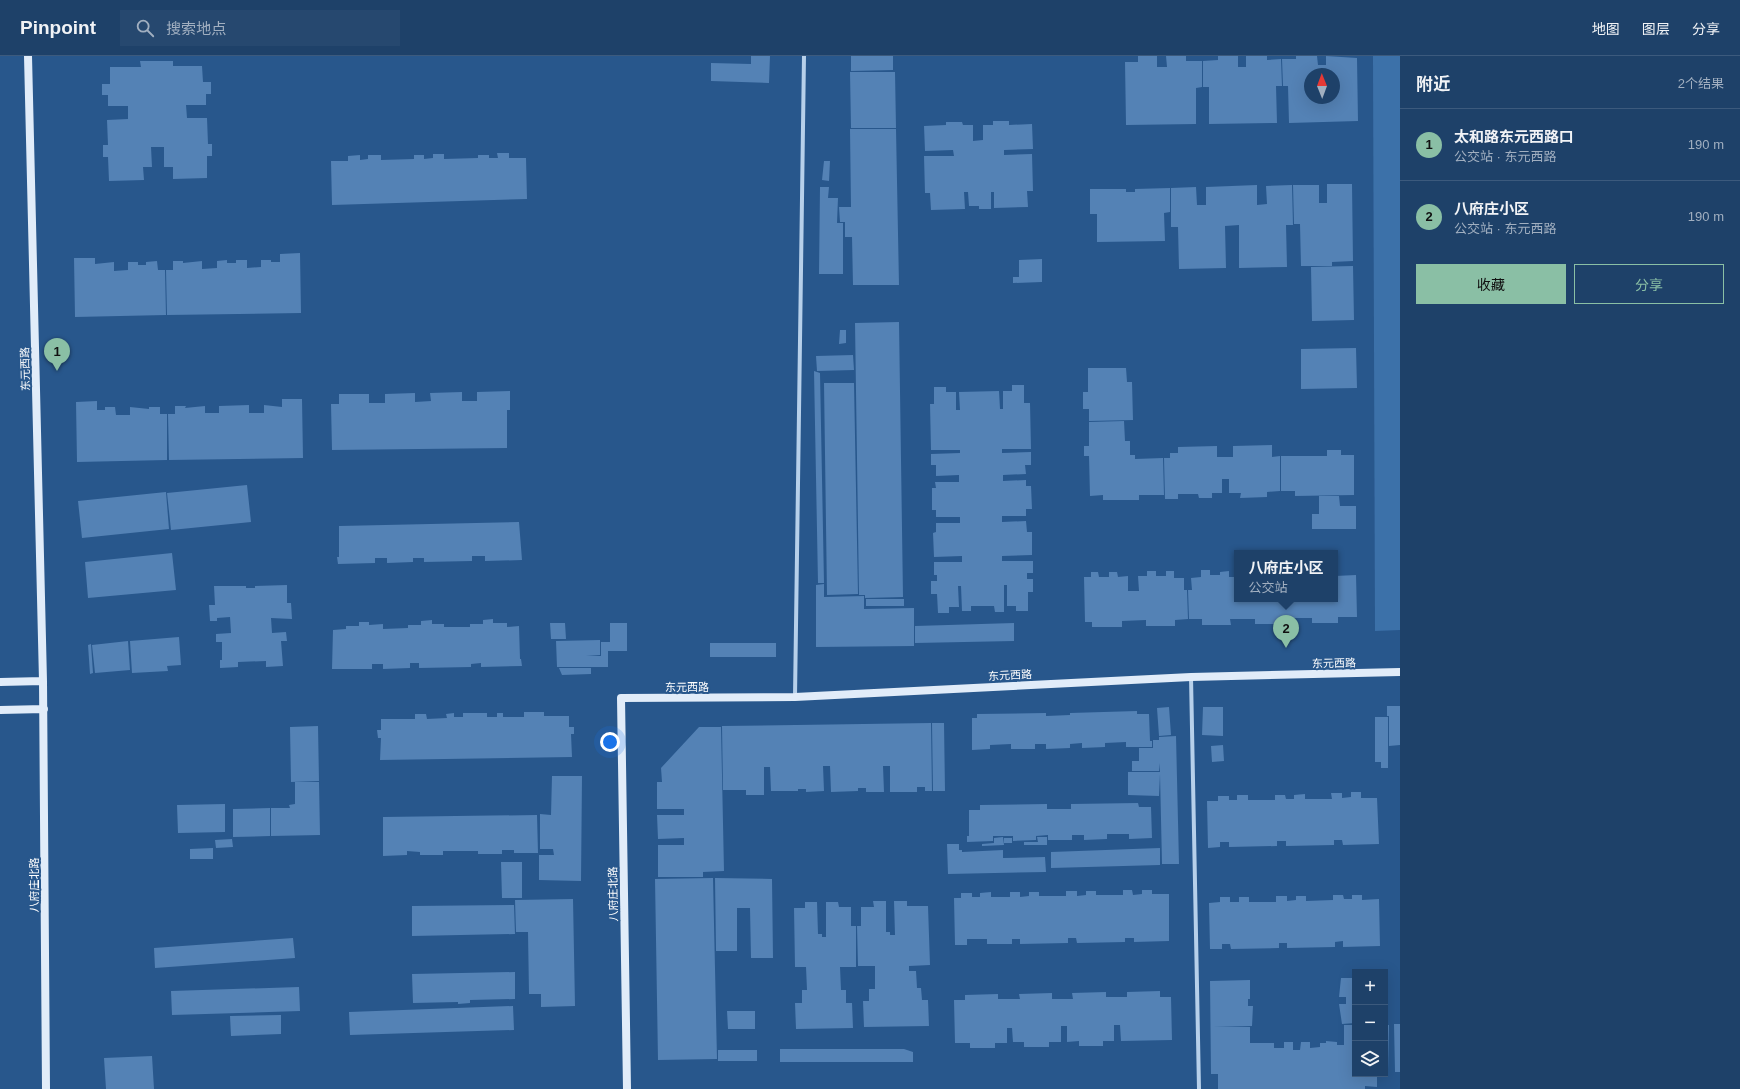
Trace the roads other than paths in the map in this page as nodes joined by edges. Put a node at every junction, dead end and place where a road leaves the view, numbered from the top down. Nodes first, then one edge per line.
1 (28, 56) edge
2 (804, 56) edge
3 (1400, 672) edge
4 (1191, 677) junction
5 (43, 681) junction
6 (0, 682) edge
7 (795, 697) junction
8 (621, 698) joint
9 (44, 709) junction
10 (0, 710) edge
11 (46, 1089) edge
12 (626, 1089) edge
13 (1199, 1089) edge

1 - 5 street, 东元西路
2 - 7 street
3 - 4 street, 东元西路
4 - 7 street, 东元西路
4 - 13 street
5 - 6 street
5 - 9 street, 八府庄北路
7 - 8 street, 东元西路
8 - 12 street, 八府庄北路
9 - 10 street
9 - 11 street, 八府庄北路

